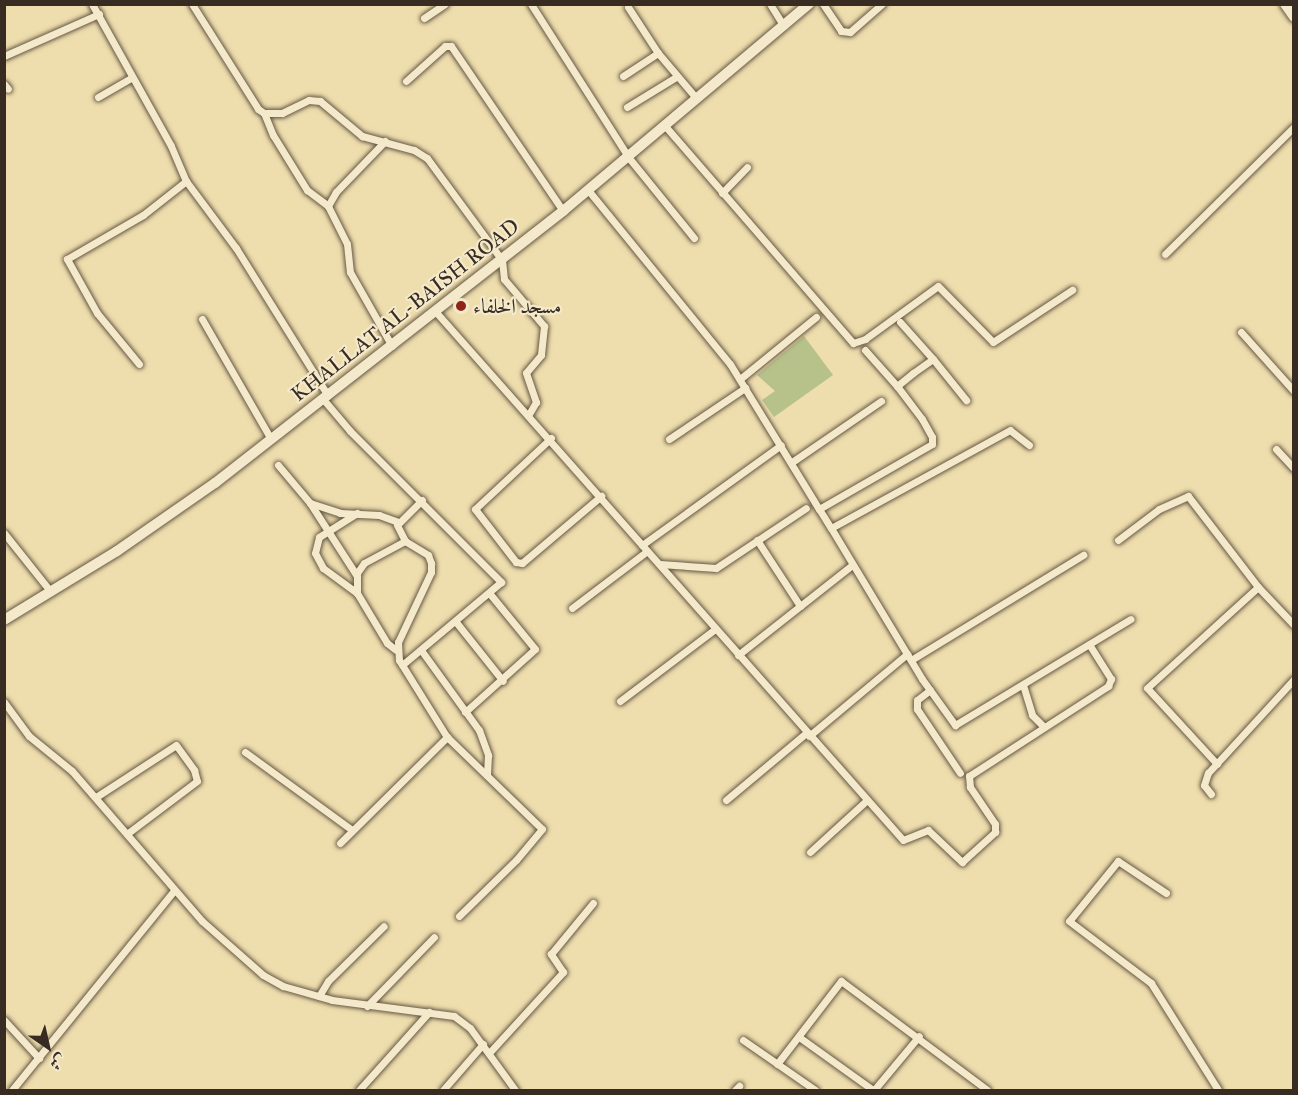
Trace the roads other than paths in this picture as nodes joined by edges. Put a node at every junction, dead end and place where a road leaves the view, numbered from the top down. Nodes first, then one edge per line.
1 (92, 4) edge
2 (192, 4) edge
3 (445, 4) edge
4 (531, 4) edge
5 (770, 4) edge
6 (809, 4) edge
7 (823, 4) edge
8 (882, 4) edge
9 (1285, 4) edge
10 (628, 7) dead end
11 (99, 15) junction
12 (1293, 17) edge
13 (424, 18) dead end
14 (784, 26) junction
15 (658, 53) junction
16 (4, 56) edge
17 (622, 76) dead end
18 (676, 77) junction
19 (131, 78) junction
20 (406, 81) dead end
21 (98, 98) dead end
22 (697, 99) junction
23 (627, 107) dead end
24 (264, 113) junction
25 (666, 127) junction
26 (1293, 127) edge
27 (386, 141) junction
28 (629, 158) junction
29 (747, 167) dead end
30 (186, 181) junction
31 (588, 190) junction
32 (722, 192) junction
33 (328, 206) junction
34 (563, 211) junction
35 (694, 238) dead end
36 (1164, 254) dead end
37 (502, 260) junction
38 (1072, 290) dead end
39 (435, 311) junction
40 (816, 317) dead end
41 (202, 319) dead end
42 (900, 322) dead end
43 (1241, 332) dead end
44 (392, 346) junction
45 (865, 350) dead end
46 (933, 359) junction
47 (140, 364) dead end
48 (740, 379) junction
49 (897, 386) junction
50 (746, 388) junction
51 (1293, 391) edge
52 (326, 398) junction
53 (966, 400) dead end
54 (881, 401) dead end
55 (529, 414) junction
56 (551, 438) junction
57 (669, 438) dead end
58 (271, 439) junction
59 (781, 445) junction
60 (1029, 445) dead end
61 (1276, 449) dead end
62 (792, 462) junction
63 (278, 465) dead end
64 (1293, 468) edge
65 (601, 496) junction
66 (422, 500) junction
67 (310, 503) junction
68 (806, 508) dead end
69 (819, 509) junction
70 (357, 513) junction
71 (398, 522) junction
72 (831, 528) junction
73 (4, 533) edge
74 (328, 534) junction
75 (757, 540) junction
76 (1118, 540) dead end
77 (405, 541) junction
78 (644, 548) junction
79 (1083, 555) dead end
80 (660, 564) junction
81 (852, 565) junction
82 (357, 576) junction
83 (1258, 587) junction
84 (51, 592) junction
85 (357, 593) junction
86 (490, 594) junction
87 (800, 606) junction
88 (572, 608) dead end
89 (1131, 619) dead end
90 (4, 620) edge
91 (456, 622) junction
92 (1293, 625) edge
93 (714, 630) junction
94 (1089, 644) junction
95 (396, 650) junction
96 (421, 650) junction
97 (738, 655) junction
98 (909, 657) junction
99 (402, 665) junction
100 (1293, 679) edge
101 (503, 681) junction
102 (1023, 685) junction
103 (930, 690) junction
104 (620, 701) dead end
105 (4, 702) edge
106 (465, 712) junction
107 (1044, 727) junction
108 (807, 734) junction
109 (447, 737) junction
110 (245, 752) dead end
111 (1217, 764) junction
112 (960, 773) dead end
113 (487, 775) junction
114 (1211, 794) dead end
115 (96, 797) junction
116 (726, 800) dead end
117 (867, 800) junction
118 (352, 830) junction
119 (128, 833) junction
120 (340, 843) dead end
121 (810, 852) dead end
122 (174, 891) junction
123 (1166, 893) dead end
124 (593, 903) dead end
125 (459, 916) dead end
126 (384, 926) dead end
127 (434, 937) dead end
128 (319, 996) junction
129 (367, 1006) junction
130 (429, 1012) junction
131 (4, 1020) edge
132 (919, 1036) junction
133 (799, 1037) junction
134 (743, 1040) dead end
135 (483, 1044) junction
136 (489, 1053) junction
137 (39, 1058) junction
138 (777, 1064) junction
139 (12, 1090) edge
140 (359, 1090) edge
141 (443, 1090) edge
142 (515, 1090) edge
143 (815, 1090) edge
144 (874, 1090) edge
145 (987, 1090) edge
146 (1218, 1090) edge

1 - 11 street
2 - 24 street
3 - 13 street
4 - 28 street
5 - 14 street
6 - 14 street, KHALLAT AL-BAISH ROAD
7 - 8 street
9 - 12 street
10 - 15 street
11 - 16 street
11 - 19 street
14 - 22 street, KHALLAT AL-BAISH ROAD
15 - 17 street
15 - 18 street
18 - 22 street
18 - 23 street
19 - 21 street
19 - 30 street
20 - 34 street
22 - 25 street, KHALLAT AL-BAISH ROAD
24 - 27 street
24 - 33 street
25 - 28 street, KHALLAT AL-BAISH ROAD
25 - 32 street
26 - 36 street
27 - 33 street
27 - 37 street
28 - 31 street, KHALLAT AL-BAISH ROAD
28 - 35 street
29 - 32 street
30 - 47 street
30 - 52 street
31 - 34 street, KHALLAT AL-BAISH ROAD
31 - 48 street
32 - 38 street
33 - 44 street
34 - 37 street, KHALLAT AL-BAISH ROAD
37 - 39 street, KHALLAT AL-BAISH ROAD
37 - 55 street
39 - 44 street, KHALLAT AL-BAISH ROAD
39 - 55 street
40 - 48 street
41 - 58 street
42 - 46 street
43 - 51 street
44 - 52 street, KHALLAT AL-BAISH ROAD
45 - 49 street
46 - 49 street
46 - 53 street
48 - 50 street
49 - 69 street
50 - 57 street
50 - 59 street
52 - 58 street, KHALLAT AL-BAISH ROAD
52 - 66 street
54 - 62 street
55 - 56 street
56 - 65 street
56 - 65 street
58 - 84 street, KHALLAT AL-BAISH ROAD
59 - 62 street
59 - 78 street
60 - 72 street
61 - 64 street
62 - 69 street
63 - 67 street
65 - 78 street
66 - 71 street
66 - 86 street
67 - 70 street
67 - 74 street
68 - 75 street
69 - 72 street
70 - 71 street
70 - 74 street
71 - 77 street
72 - 81 street
73 - 84 street
74 - 82 street
74 - 85 street
75 - 80 street
75 - 87 street
76 - 83 street
77 - 82 street
77 - 95 street
78 - 80 street
78 - 88 street
79 - 98 street
80 - 93 street
81 - 87 street
81 - 98 street
82 - 85 street
83 - 92 street
83 - 111 street
84 - 90 street, KHALLAT AL-BAISH ROAD
85 - 95 street
86 - 91 street
86 - 101 street
87 - 97 street
89 - 94 street
91 - 96 street
91 - 101 street
93 - 97 street
93 - 104 street
94 - 102 street
94 - 107 street
95 - 99 street
96 - 99 street
96 - 106 street
97 - 108 street
98 - 103 street
98 - 108 street
99 - 109 street
100 - 111 street
101 - 106 street
102 - 103 street
102 - 107 street
103 - 112 street
105 - 115 street
106 - 113 street
107 - 117 street
108 - 116 street
108 - 117 street
109 - 113 street
109 - 118 street
110 - 118 street
111 - 114 street
113 - 125 street
115 - 119 street
115 - 119 street
117 - 121 street
118 - 120 street
119 - 122 street
122 - 128 street
122 - 137 street
123 - 146 street
124 - 136 street
126 - 128 street
127 - 129 street
128 - 129 street
129 - 130 street
130 - 135 street
130 - 140 street
131 - 137 street
132 - 133 street
132 - 144 street
132 - 145 street
133 - 138 street
133 - 144 street
134 - 138 street
135 - 136 street
135 - 141 street
136 - 142 street
137 - 139 street
138 - 143 street

